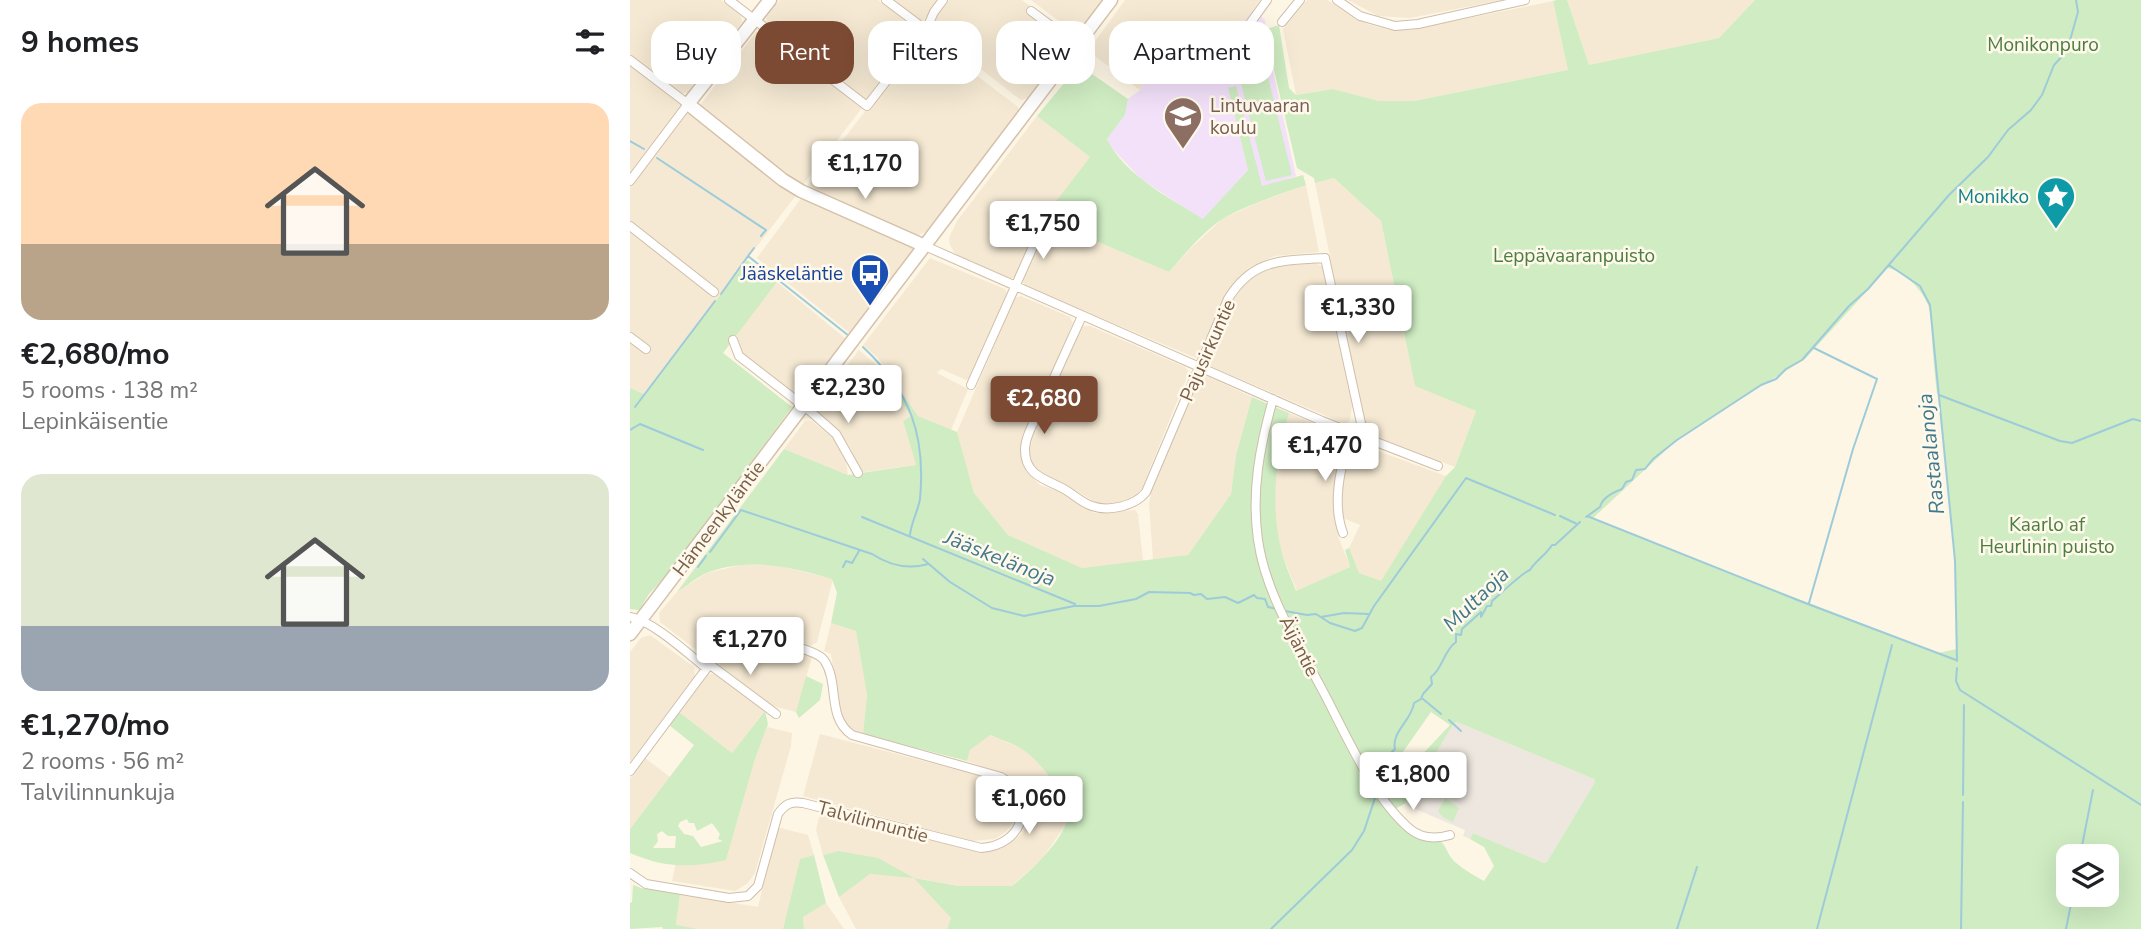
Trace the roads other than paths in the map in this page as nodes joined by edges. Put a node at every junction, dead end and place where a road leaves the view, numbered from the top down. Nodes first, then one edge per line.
1 (729, 0) edge
2 (770, 0) edge
3 (886, 0) edge
4 (943, 0) edge
5 (1111, 0) edge
6 (1267, 0) edge
7 (1300, 0) edge
8 (1337, 0) edge
9 (1525, 0) edge
10 (1031, 11) dead end
11 (755, 19) junction
12 (914, 21) edge
13 (931, 21) edge
14 (1045, 21) edge
15 (1095, 21) edge
16 (1252, 21) edge
17 (1282, 22) dead end
18 (630, 60) edge
19 (884, 84) edge
20 (1048, 84) edge
21 (688, 104) junction
22 (630, 181) edge
23 (1045, 220) dead end
24 (630, 226) edge
25 (925, 246) junction
26 (1015, 287) junction
27 (714, 292) dead end
28 (1082, 316) junction
29 (630, 337) edge
30 (733, 340) dead end
31 (646, 349) dead end
32 (1198, 366) junction
33 (971, 385) dead end
34 (1273, 399) junction
35 (804, 406) junction
36 (1350, 432) junction
37 (1364, 437) junction
38 (1438, 466) dead end
39 (858, 473) dead end
40 (1343, 533) dead end
41 (635, 618) edge
42 (630, 635) edge
43 (707, 666) junction
44 (776, 714) dead end
45 (630, 771) edge
46 (1450, 835) dead end
47 (630, 873) edge

1 - 11 street
2 - 11 street
3 - 12 street
4 - 13 street
5 - 15 street, Hämeenkyläntie
6 - 16 street
7 - 17 street
8 - 9 street
10 - 14 street
11 - 19 street
11 - 21 street
18 - 21 street
20 - 25 street, Hämeenkyläntie
21 - 22 street
21 - 25 street
23 - 26 street
24 - 27 street
25 - 26 street
25 - 35 street, Hämeenkyläntie
26 - 28 street
26 - 33 street
28 - 32 street
28 - 32 street, Pajusirkuntie
29 - 31 street
30 - 35 street
32 - 34 street
32 - 37 street, Pajusirkuntie
34 - 36 street
34 - 46 street, Äijäntie
35 - 39 street
35 - 41 street, Hämeenkyläntie
36 - 37 street
36 - 40 street
37 - 38 street
41 - 42 street, Hämeenkyläntie
41 - 43 street
43 - 44 street
43 - 45 street
43 - 47 street, Talvilinnuntie

